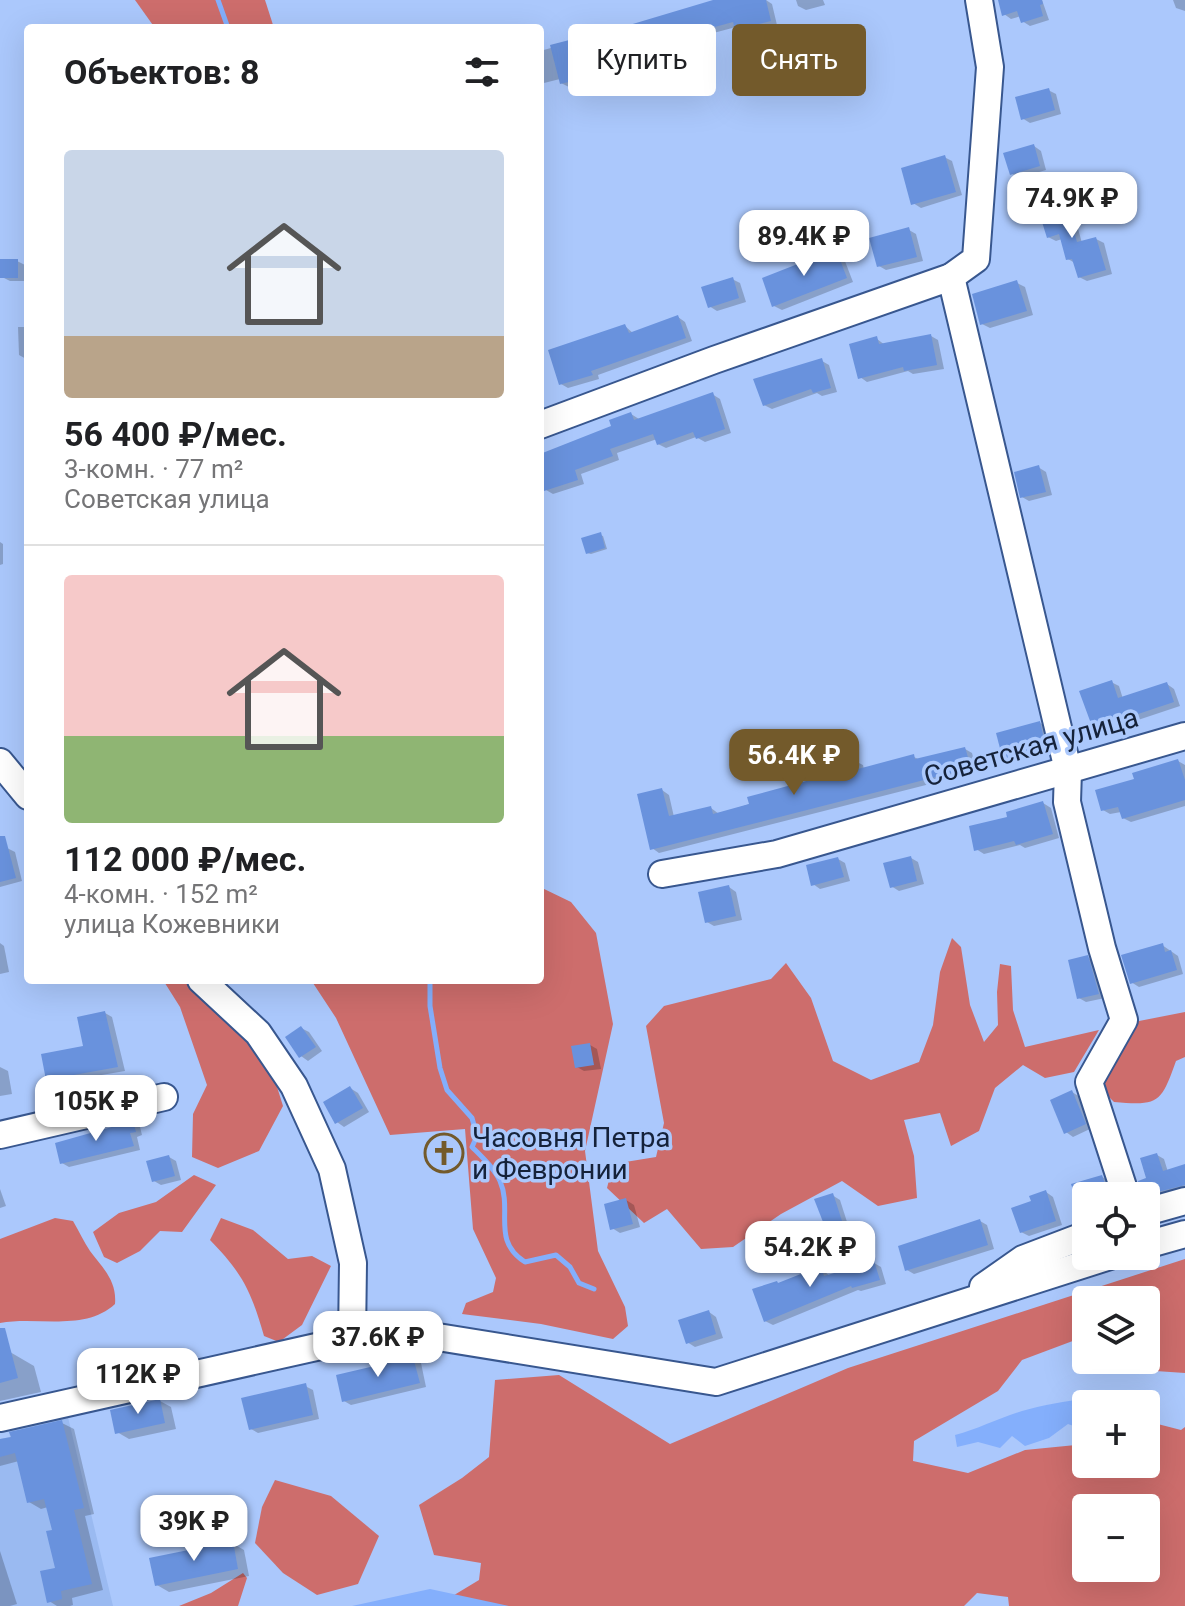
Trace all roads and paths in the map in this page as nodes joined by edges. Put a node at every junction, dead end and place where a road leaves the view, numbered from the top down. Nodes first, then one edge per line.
1 (979, 0) edge
2 (951, 277) junction
3 (544, 424) edge
4 (1185, 736) edge
5 (0, 762) edge
6 (1068, 770) junction
7 (24, 791) edge
8 (662, 874) dead end
9 (205, 984) edge
10 (164, 1097) dead end
11 (0, 1135) edge
12 (1121, 1182) edge
13 (1185, 1201) edge
14 (1160, 1208) edge
15 (1185, 1234) edge
16 (1072, 1240) edge
17 (1160, 1241) edge
18 (1072, 1267) edge
19 (961, 1301) junction
20 (352, 1339) junction
21 (0, 1418) edge

1 - 2 street
2 - 3 street
2 - 6 street
4 - 6 street, Советская улица
5 - 7 street
6 - 8 street, Советская улица
6 - 12 street
9 - 20 street
10 - 11 street
13 - 14 street
15 - 17 street
16 - 19 street
18 - 19 street
19 - 20 street
20 - 21 street

